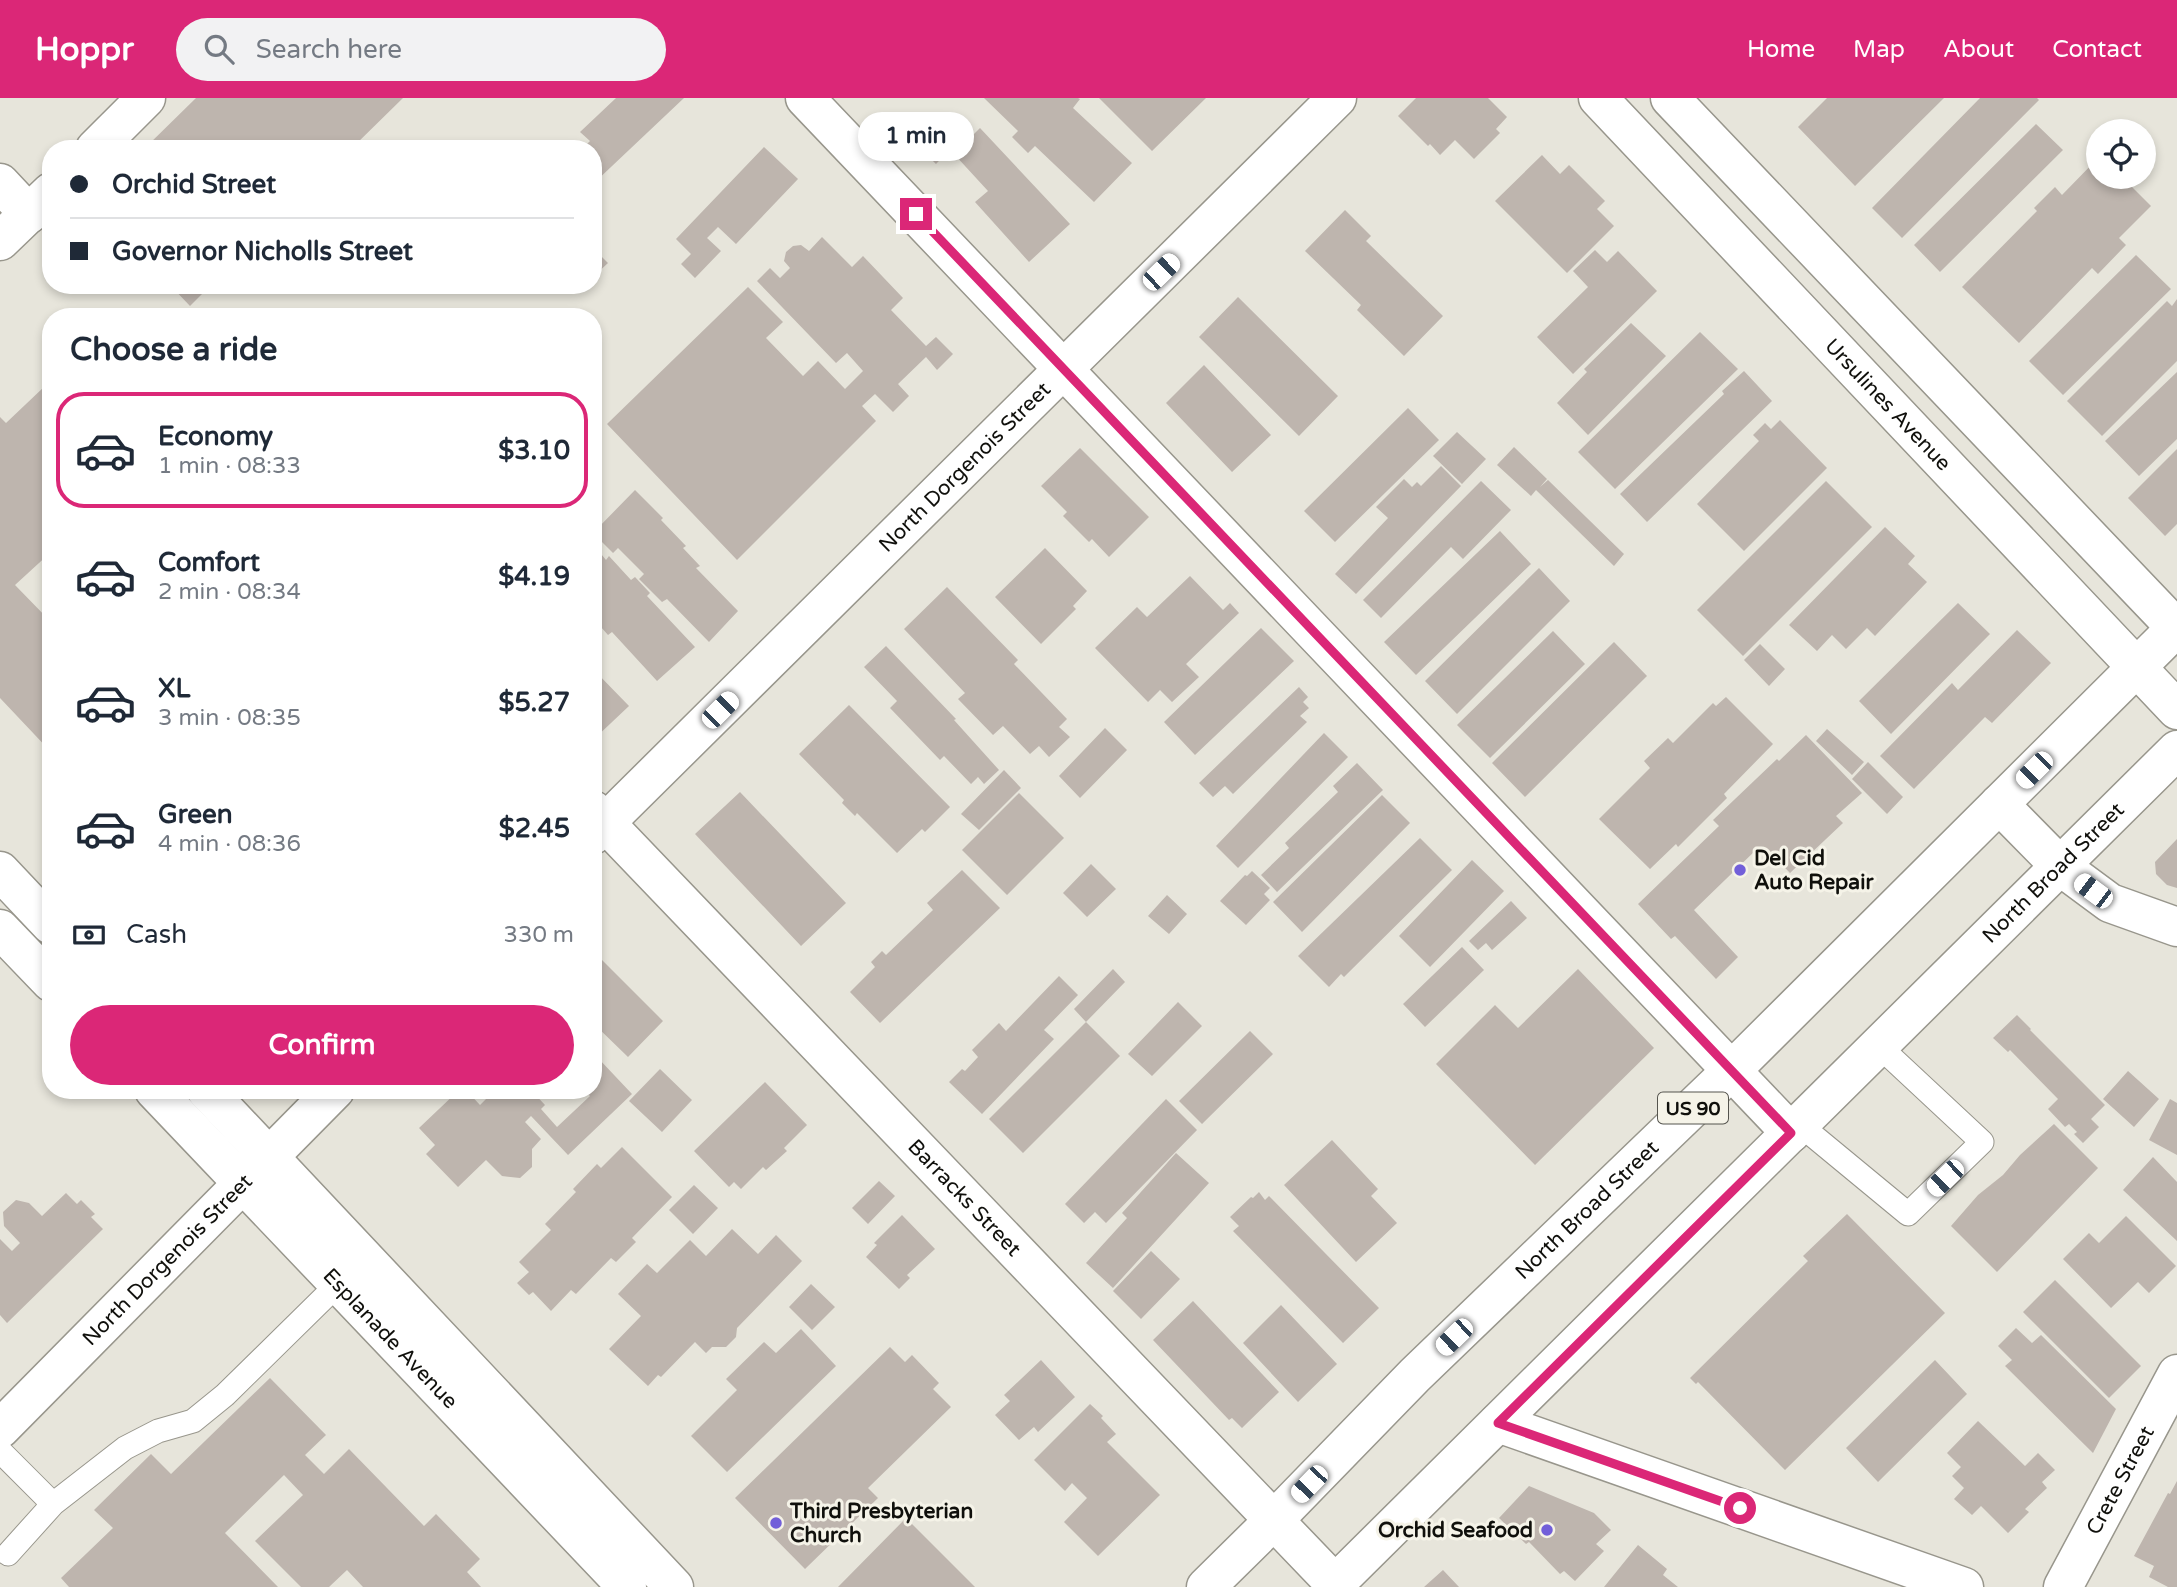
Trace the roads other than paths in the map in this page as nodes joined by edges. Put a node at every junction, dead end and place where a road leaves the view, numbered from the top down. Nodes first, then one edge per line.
1 (146, 98) edge
2 (806, 98) edge
3 (1337, 98) edge
4 (1598, 98) edge
5 (1670, 98) edge
6 (103, 140) edge
7 (0, 183) edge
8 (40, 203) edge
9 (0, 241) edge
10 (1063, 369) junction
11 (2177, 628) edge
12 (2137, 666) junction
13 (2177, 710) edge
14 (2177, 750) edge
15 (1999, 804) junction
16 (602, 818) edge
17 (602, 828) edge
18 (2060, 866) junction
19 (0, 871) edge
20 (42, 915) edge
21 (2177, 926) edge
22 (0, 929) edge
23 (42, 973) edge
24 (1879, 1046) junction
25 (1731, 1071) junction
26 (163, 1099) edge
27 (215, 1099) edge
28 (326, 1099) edge
29 (1795, 1129) junction
30 (269, 1156) junction
31 (242, 1183) junction
32 (338, 1284) junction
33 (2177, 1374) edge
34 (1498, 1423) junction
35 (0, 1429) edge
36 (0, 1451) edge
37 (53, 1504) junction
38 (1274, 1520) junction
39 (8, 1554) dead end
40 (1334, 1586) edge
41 (627, 1587) edge
42 (674, 1587) edge
43 (1206, 1587) edge
44 (1964, 1587) edge
45 (2063, 1587) edge

1 - 6 street
2 - 10 street
3 - 10 street, North Dorgenois Street
4 - 12 street, Ursulines Avenue
5 - 11 street
7 - 8 street
8 - 9 street
10 - 16 street, North Dorgenois Street
10 - 25 street
11 - 12 street, North Broad Street / US 90
12 - 13 street, Ursulines Avenue
12 - 15 street, North Broad Street / US 90
14 - 18 street, North Broad Street
15 - 18 street
15 - 25 street, North Broad Street / US 90
17 - 38 street, Barracks Street
18 - 21 street
18 - 24 street, North Broad Street
19 - 20 street
22 - 23 street
24 - 29 street, North Broad Street
24 - 29 lane
25 - 29 street
25 - 38 street, North Broad Street / US 90
26 - 31 street, Esplanade Avenue
27 - 30 street, Esplanade Avenue
28 - 30 street, North Dorgenois Street
29 - 34 street, North Broad Street
30 - 31 street, North Dorgenois Street
30 - 42 street, Esplanade Avenue
31 - 32 street, Esplanade Avenue
31 - 35 street, North Dorgenois Street
32 - 37 lane
32 - 41 street, Esplanade Avenue
33 - 45 street, Crete Street
34 - 40 street, North Broad Street
34 - 44 street
36 - 37 lane
37 - 39 lane
38 - 40 street, Barracks Street
38 - 43 street, North Broad Street / US 90

